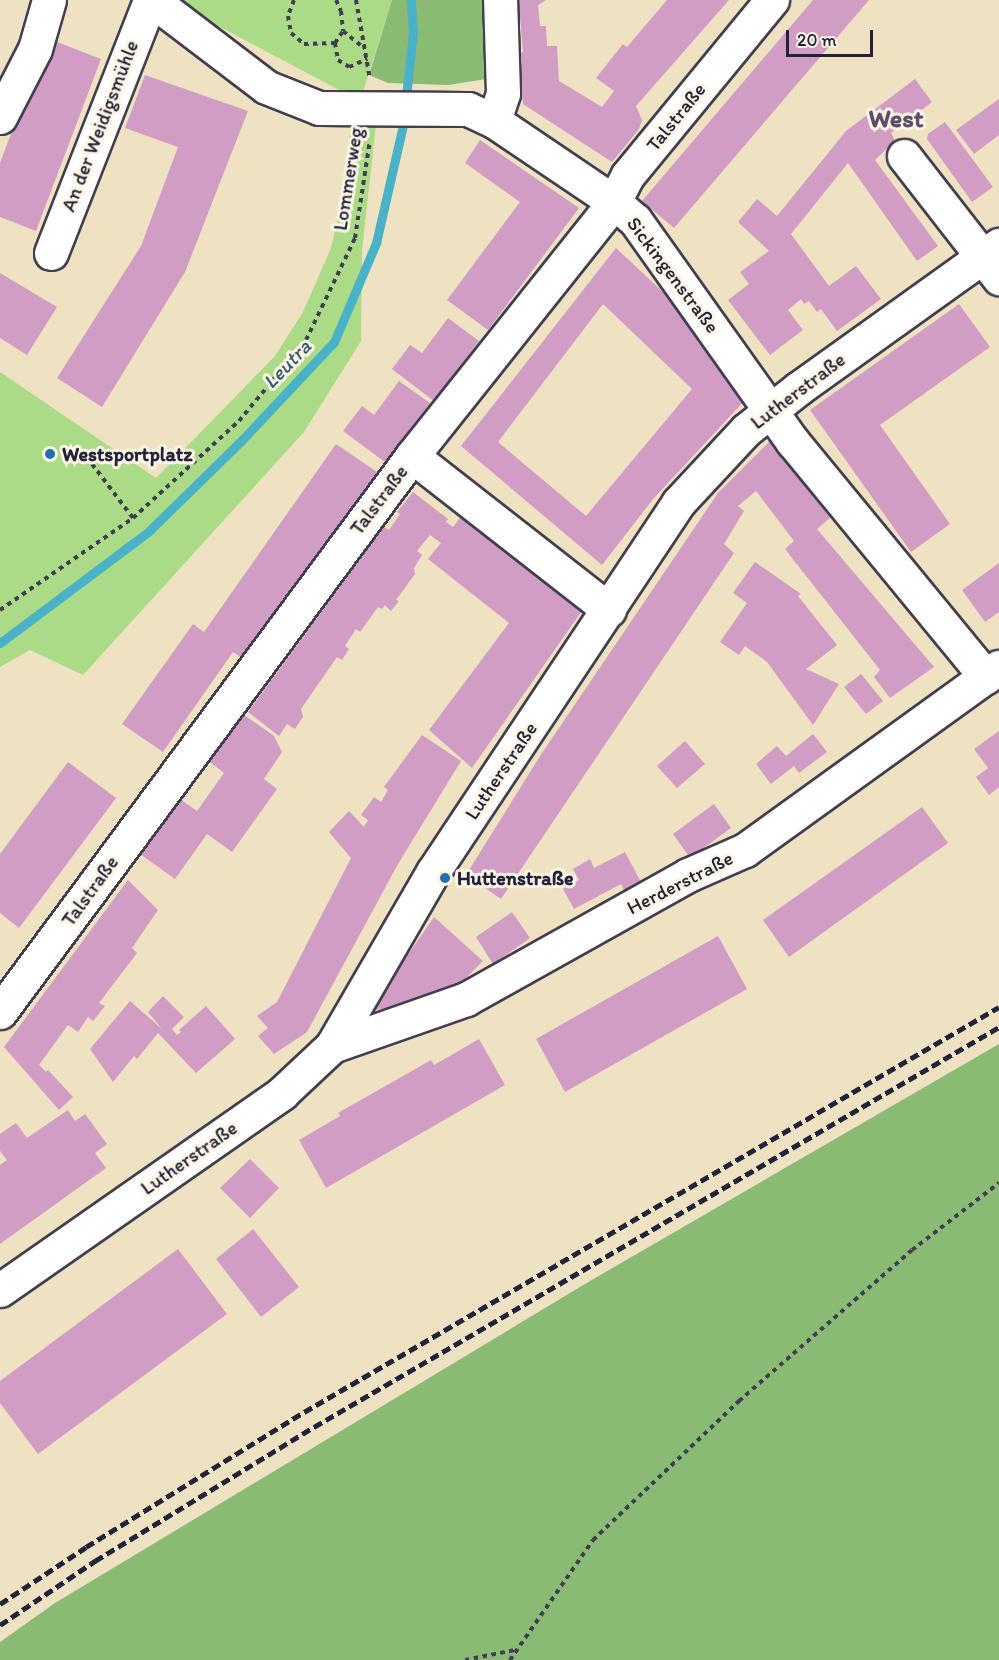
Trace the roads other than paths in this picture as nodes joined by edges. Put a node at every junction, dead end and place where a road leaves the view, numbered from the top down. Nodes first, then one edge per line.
1 (49, 0) edge
2 (151, 0) edge
3 (500, 0) edge
4 (772, 0) edge
5 (0, 117) edge
6 (494, 121) junction
7 (904, 156) dead end
8 (614, 202) junction
9 (51, 253) dead end
10 (993, 260) edge
11 (771, 410) junction
12 (412, 456) junction
13 (609, 610) junction
14 (992, 672) edge
15 (0, 1012) edge
16 (332, 1046) junction
17 (0, 1290) edge

1 - 5 street
2 - 6 street, Sickingenstraße
2 - 9 street, An der Weidigsmühle
3 - 6 street
4 - 8 street, Talstraße
6 - 8 street, Sickingenstraße
7 - 10 street
8 - 11 street, Sickingenstraße
8 - 12 street, Talstraße
10 - 11 street, Lutherstraße
11 - 13 street, Lutherstraße
11 - 14 street, Sickingenstraße
12 - 13 street
12 - 15 street, Talstraße
13 - 16 street, Lutherstraße
14 - 16 street, Herderstraße
16 - 17 street, Lutherstraße

